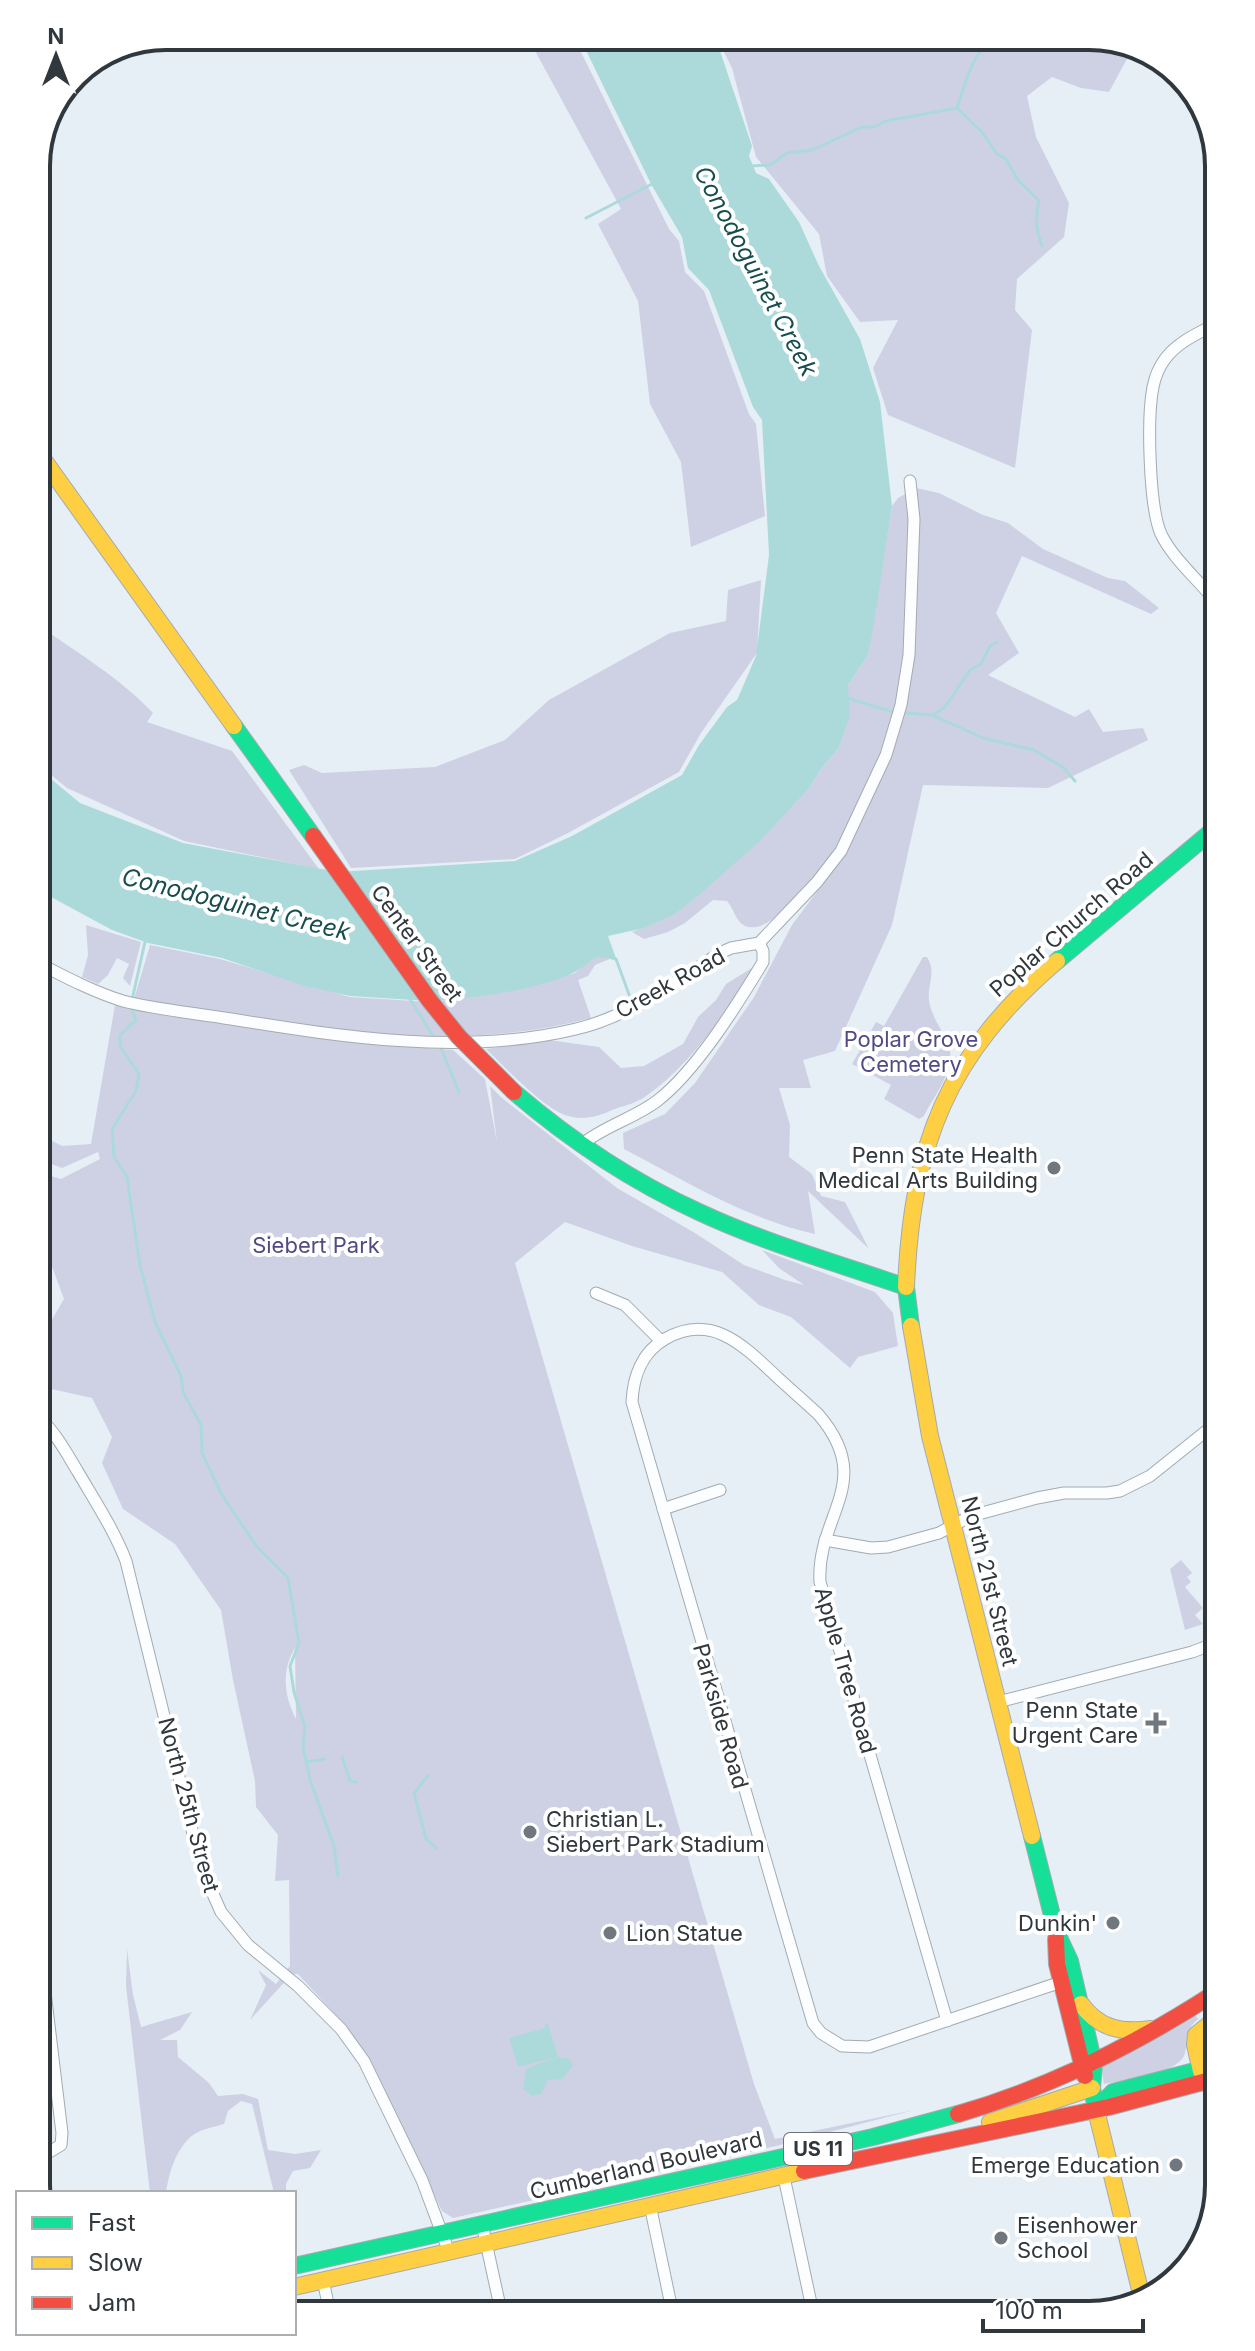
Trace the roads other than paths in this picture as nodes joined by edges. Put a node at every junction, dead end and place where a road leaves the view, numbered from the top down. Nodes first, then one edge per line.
1 (1205, 330) edge
2 (50, 469) edge
3 (910, 481) dead end
4 (1205, 589) edge
5 (1205, 837) edge
6 (759, 943) junction
7 (50, 969) edge
8 (581, 1145) junction
9 (906, 1287) junction
10 (596, 1293) dead end
11 (661, 1341) junction
12 (50, 1430) edge
13 (1205, 1432) edge
14 (720, 1490) dead end
15 (663, 1509) junction
16 (954, 1527) junction
17 (825, 1540) junction
18 (1205, 1647) edge
19 (998, 1702) junction
20 (1056, 1931) junction
21 (1061, 1982) junction
22 (1205, 1999) edge
23 (1079, 2000) junction
24 (947, 2021) junction
25 (1205, 2025) edge
26 (1161, 2028) junction
27 (50, 2033) edge
28 (1088, 2066) junction
29 (1205, 2070) edge
30 (1201, 2071) junction
31 (1205, 2083) edge
32 (1092, 2088) junction
33 (1096, 2110) junction
34 (924, 2145) junction
35 (50, 2152) edge
36 (784, 2177) junction
37 (659, 2183) junction
38 (650, 2205) junction
39 (482, 2224) junction
40 (565, 2224) junction
41 (443, 2233) junction
42 (487, 2244) junction
43 (449, 2252) junction
44 (296, 2266) edge
45 (323, 2280) junction
46 (296, 2287) edge
47 (1140, 2289) edge
48 (327, 2301) edge
49 (499, 2301) edge
50 (670, 2301) edge
51 (811, 2301) edge

1 - 4 street
2 - 8 main road, Center Street, bridge
3 - 6 street
5 - 9 main road, Poplar Church Road
6 - 7 street, Creek Road
6 - 8 street
8 - 9 main road, Center Street
9 - 16 main road, North 21st Street
10 - 11 street
11 - 15 street, Parkside Road
11 - 17 street, Apple Tree Road
12 - 41 street, North 25th Street
13 - 16 street
14 - 15 street
15 - 24 street, Parkside Road
16 - 17 street
16 - 19 main road, North 21st Street
17 - 24 street, Apple Tree Road
18 - 19 street
19 - 20 main road, North 21st Street
20 - 21 main road, North 21st Street
20 - 23 main road, North 21st Street
21 - 24 street, Parkside Road
21 - 28 main road, North 21st Street
22 - 26 main road, US 11
23 - 26 main road
23 - 28 main road, North 21st Street
25 - 30 main road
26 - 28 main road, US 11
27 - 35 street
28 - 32 main road, North 21st Street
28 - 37 main road, Cumberland Boulevard / US 11
29 - 30 main road
30 - 33 main road
31 - 33 main road, US 11
32 - 33 main road, North 21st Street
32 - 34 main road
33 - 34 main road, Cumberland Boulevard / US 11
33 - 47 main road, North 21st Street
34 - 36 main road, Cumberland Boulevard / US 11
36 - 38 main road, Cumberland Boulevard / US 11
36 - 51 street
37 - 39 main road, Cumberland Boulevard / US 11
37 - 40 main road
38 - 40 main road, Cumberland Boulevard / US 11
38 - 50 street
39 - 41 main road, Cumberland Boulevard / US 11
39 - 42 street
40 - 42 main road, Cumberland Boulevard / US 11
41 - 43 street, North 25th Street
41 - 44 main road, Cumberland Boulevard / US 11
42 - 43 main road, Cumberland Boulevard / US 11
42 - 49 street
43 - 45 main road, Cumberland Boulevard / US 11
45 - 46 main road, Cumberland Boulevard / US 11
45 - 48 street

